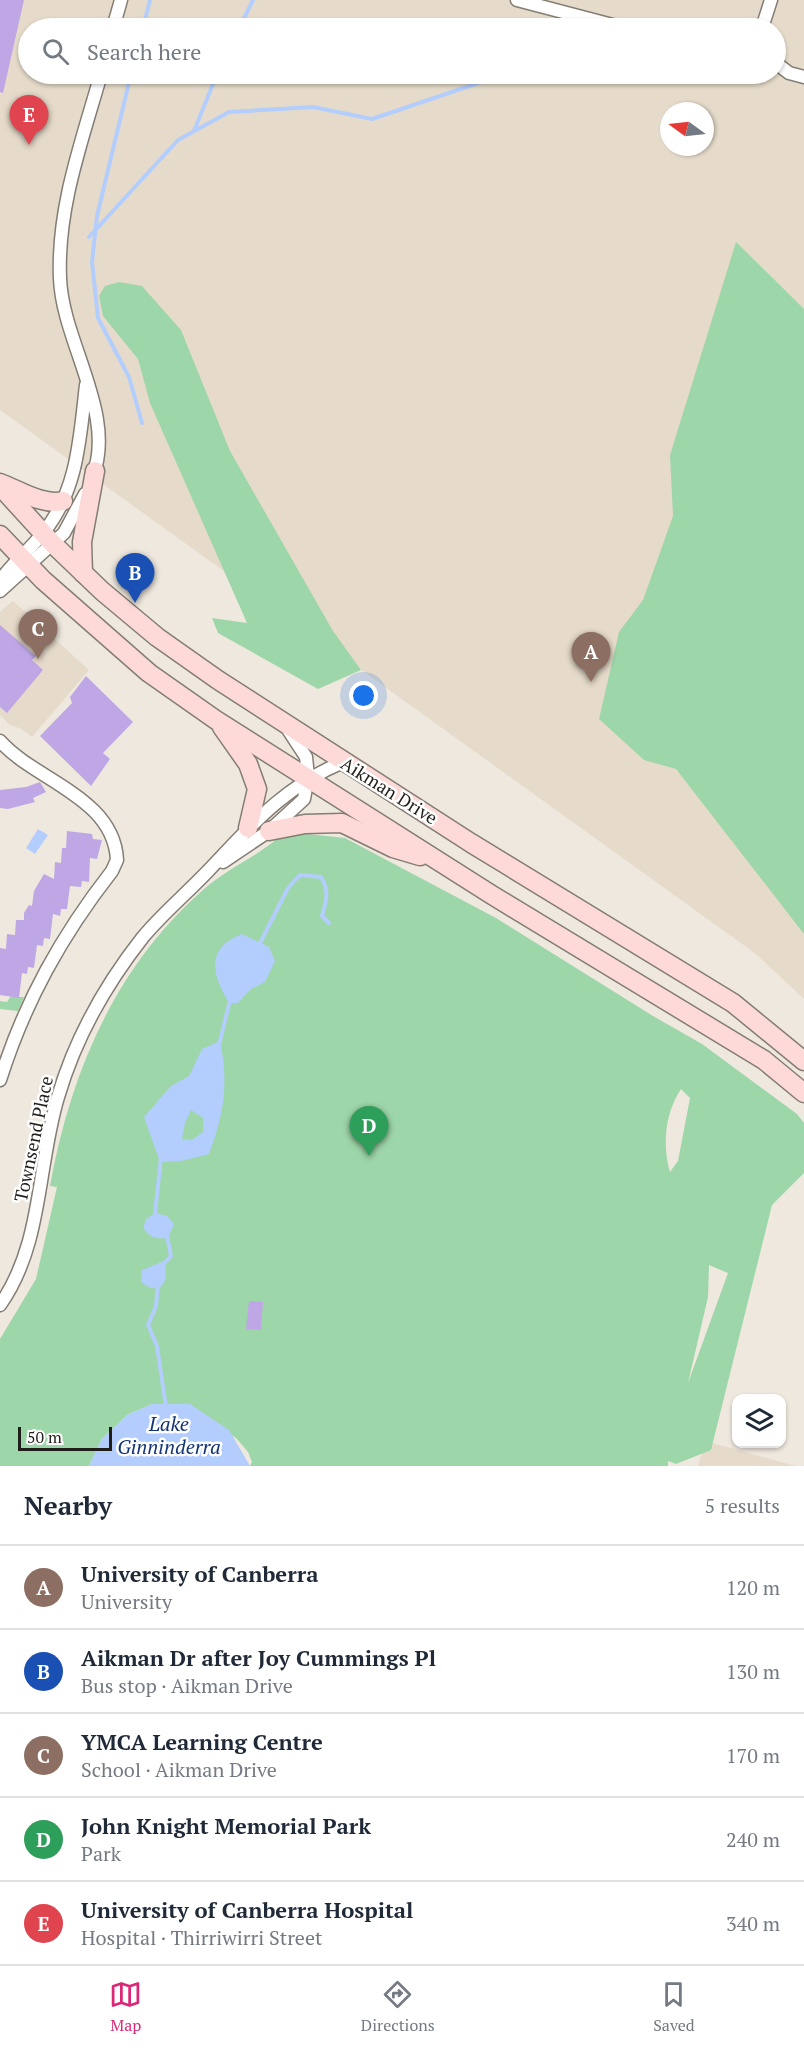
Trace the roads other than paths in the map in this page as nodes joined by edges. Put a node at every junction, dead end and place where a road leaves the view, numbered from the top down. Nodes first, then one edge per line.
1 (121, 0) edge
2 (517, 0) edge
3 (771, 0) edge
4 (116, 18) edge
5 (586, 18) edge
6 (765, 18) edge
7 (786, 71) edge
8 (804, 77) edge
9 (98, 84) edge
10 (87, 381) junction
11 (95, 471) junction
12 (0, 484) edge
13 (63, 501) junction
14 (0, 535) edge
15 (48, 539) junction
16 (25, 561) junction
17 (83, 573) junction
18 (0, 581) edge
19 (0, 591) edge
20 (216, 720) junction
21 (286, 726) junction
22 (2, 748) edge
23 (343, 762) junction
24 (308, 777) junction
25 (248, 828) junction
26 (269, 831) junction
27 (439, 861) junction
28 (205, 875) junction
29 (804, 1061) edge
30 (0, 1080) edge
31 (804, 1093) edge
32 (0, 1305) edge

1 - 4 street
2 - 5 street
3 - 6 street
7 - 8 street
9 - 10 street
10 - 11 street
10 - 13 street
11 - 15 street
11 - 17 main road
12 - 13 main road
12 - 15 main road, Aikman Drive
13 - 15 street
14 - 16 main road, Aikman Drive
15 - 16 street
15 - 17 main road, Aikman Drive
16 - 18 street
16 - 19 street
16 - 20 main road, Aikman Drive
17 - 21 main road, Aikman Drive
20 - 24 main road, Aikman Drive
20 - 25 main road
21 - 23 main road, Aikman Drive
21 - 24 street
22 - 30 street
23 - 24 street, Townsend Place
23 - 29 main road, Aikman Drive
24 - 25 street, Townsend Place
24 - 26 street, Townsend Place
24 - 27 main road, Aikman Drive
25 - 28 street, Townsend Place
26 - 27 main road
26 - 28 street, Townsend Place
27 - 31 main road, Aikman Drive
28 - 32 street, Townsend Place

